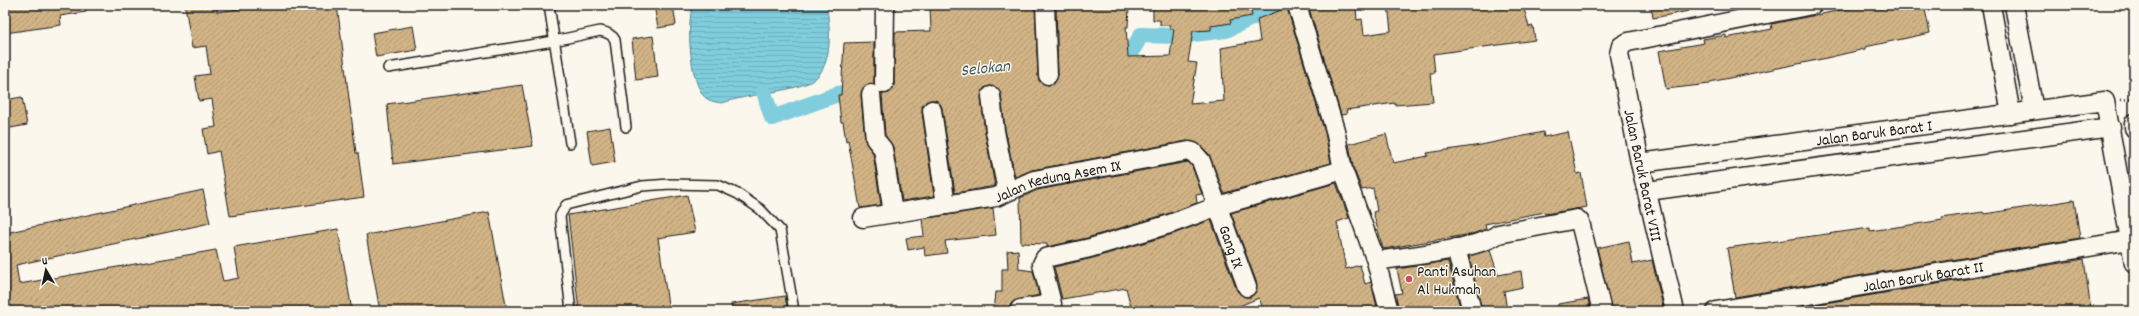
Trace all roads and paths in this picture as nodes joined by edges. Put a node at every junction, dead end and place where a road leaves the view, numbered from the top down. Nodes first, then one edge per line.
1 (549, 5) edge
2 (885, 5) edge
3 (1045, 5) edge
4 (1297, 5) edge
5 (1812, 5) edge
6 (1991, 5) edge
7 (2014, 5) edge
8 (554, 41) junction
9 (388, 68) dead end
10 (1048, 75) dead end
11 (991, 96) dead end
12 (932, 110) dead end
13 (2034, 110) junction
14 (2011, 114) junction
15 (626, 127) dead end
16 (2111, 127) junction
17 (570, 143) dead end
18 (1640, 163) junction
19 (1343, 170) junction
20 (1007, 190) junction
21 (1648, 191) junction
22 (946, 205) junction
23 (1218, 206) junction
24 (893, 213) junction
25 (863, 218) dead end
26 (2130, 240) junction
27 (1456, 248) junction
28 (1376, 261) junction
29 (2134, 263) edge
30 (1247, 287) dead end
31 (1020, 309) dead end
32 (571, 311) edge
33 (794, 311) edge
34 (1389, 311) edge
35 (1472, 311) edge
36 (1602, 311) edge
37 (1675, 311) edge
38 (1716, 311) edge

1 - 8 lane
2 - 24 street
3 - 10 street
4 - 19 street
5 - 18 street, Jalan Baruk Barat VIII
6 - 14 street
7 - 13 street
8 - 9 lane
8 - 15 lane
8 - 17 lane
11 - 20 street
12 - 22 street
13 - 14 street, Jalan Baruk Barat I
13 - 16 street, Jalan Baruk Barat I
14 - 18 street, Jalan Baruk Barat I
16 - 21 street, Jalan Baruk Barat I
16 - 26 street
18 - 21 street, Jalan Baruk Barat VIII
19 - 23 street
19 - 28 street
20 - 22 street, Jalan Kedung Asem IX
20 - 23 street, Jalan Kedung Asem IX
21 - 37 street, Jalan Baruk Barat VIII
22 - 24 street, Jalan Kedung Asem IX
23 - 30 street, Gang IX
23 - 31 street
24 - 25 street, Jalan Kedung Asem IX
26 - 29 street
26 - 38 street, Jalan Baruk Barat II
27 - 28 street
27 - 35 street
27 - 36 street
28 - 34 street
32 - 33 lane

